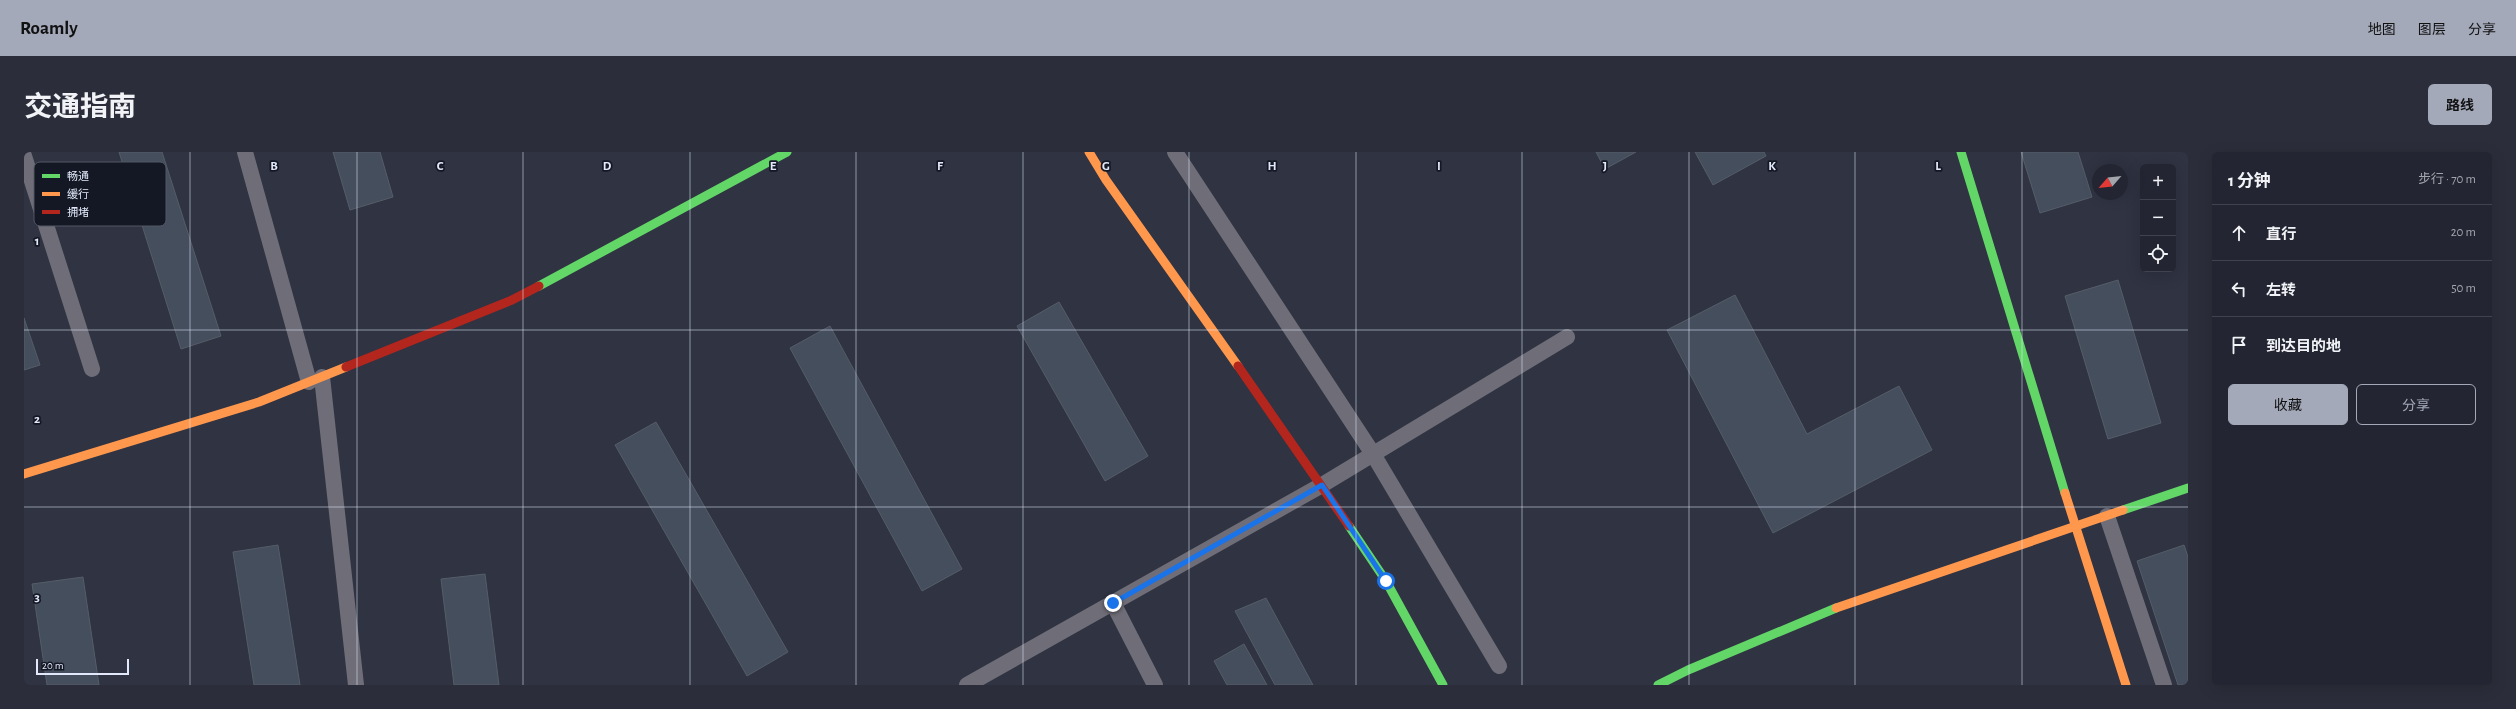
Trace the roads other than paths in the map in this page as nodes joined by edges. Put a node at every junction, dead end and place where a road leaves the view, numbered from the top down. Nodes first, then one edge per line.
1 (245, 152) edge
2 (787, 152) edge
3 (1089, 152) edge
4 (1175, 152) edge
5 (1961, 152) edge
6 (24, 156) edge
7 (34, 187) edge
8 (46, 226) edge
9 (1567, 337) dead end
10 (92, 369) dead end
11 (315, 380) junction
12 (1373, 454) junction
13 (24, 474) edge
14 (1322, 485) junction
15 (2188, 488) edge
16 (2106, 516) junction
17 (2075, 525) junction
18 (1113, 603) junction
19 (1499, 666) dead end
20 (356, 685) edge
21 (967, 685) edge
22 (1155, 685) edge
23 (1443, 685) edge
24 (1658, 685) edge
25 (2126, 685) edge
26 (2164, 685) edge

1 - 11 lane
2 - 11 street
3 - 14 street
4 - 12 lane
5 - 17 street
6 - 7 lane
8 - 10 lane
9 - 12 lane
11 - 13 street
11 - 20 lane
12 - 14 lane
12 - 19 lane
14 - 18 lane
14 - 23 street
15 - 16 street
16 - 17 street
16 - 26 lane
17 - 24 street
17 - 25 street
18 - 21 lane
18 - 22 lane

